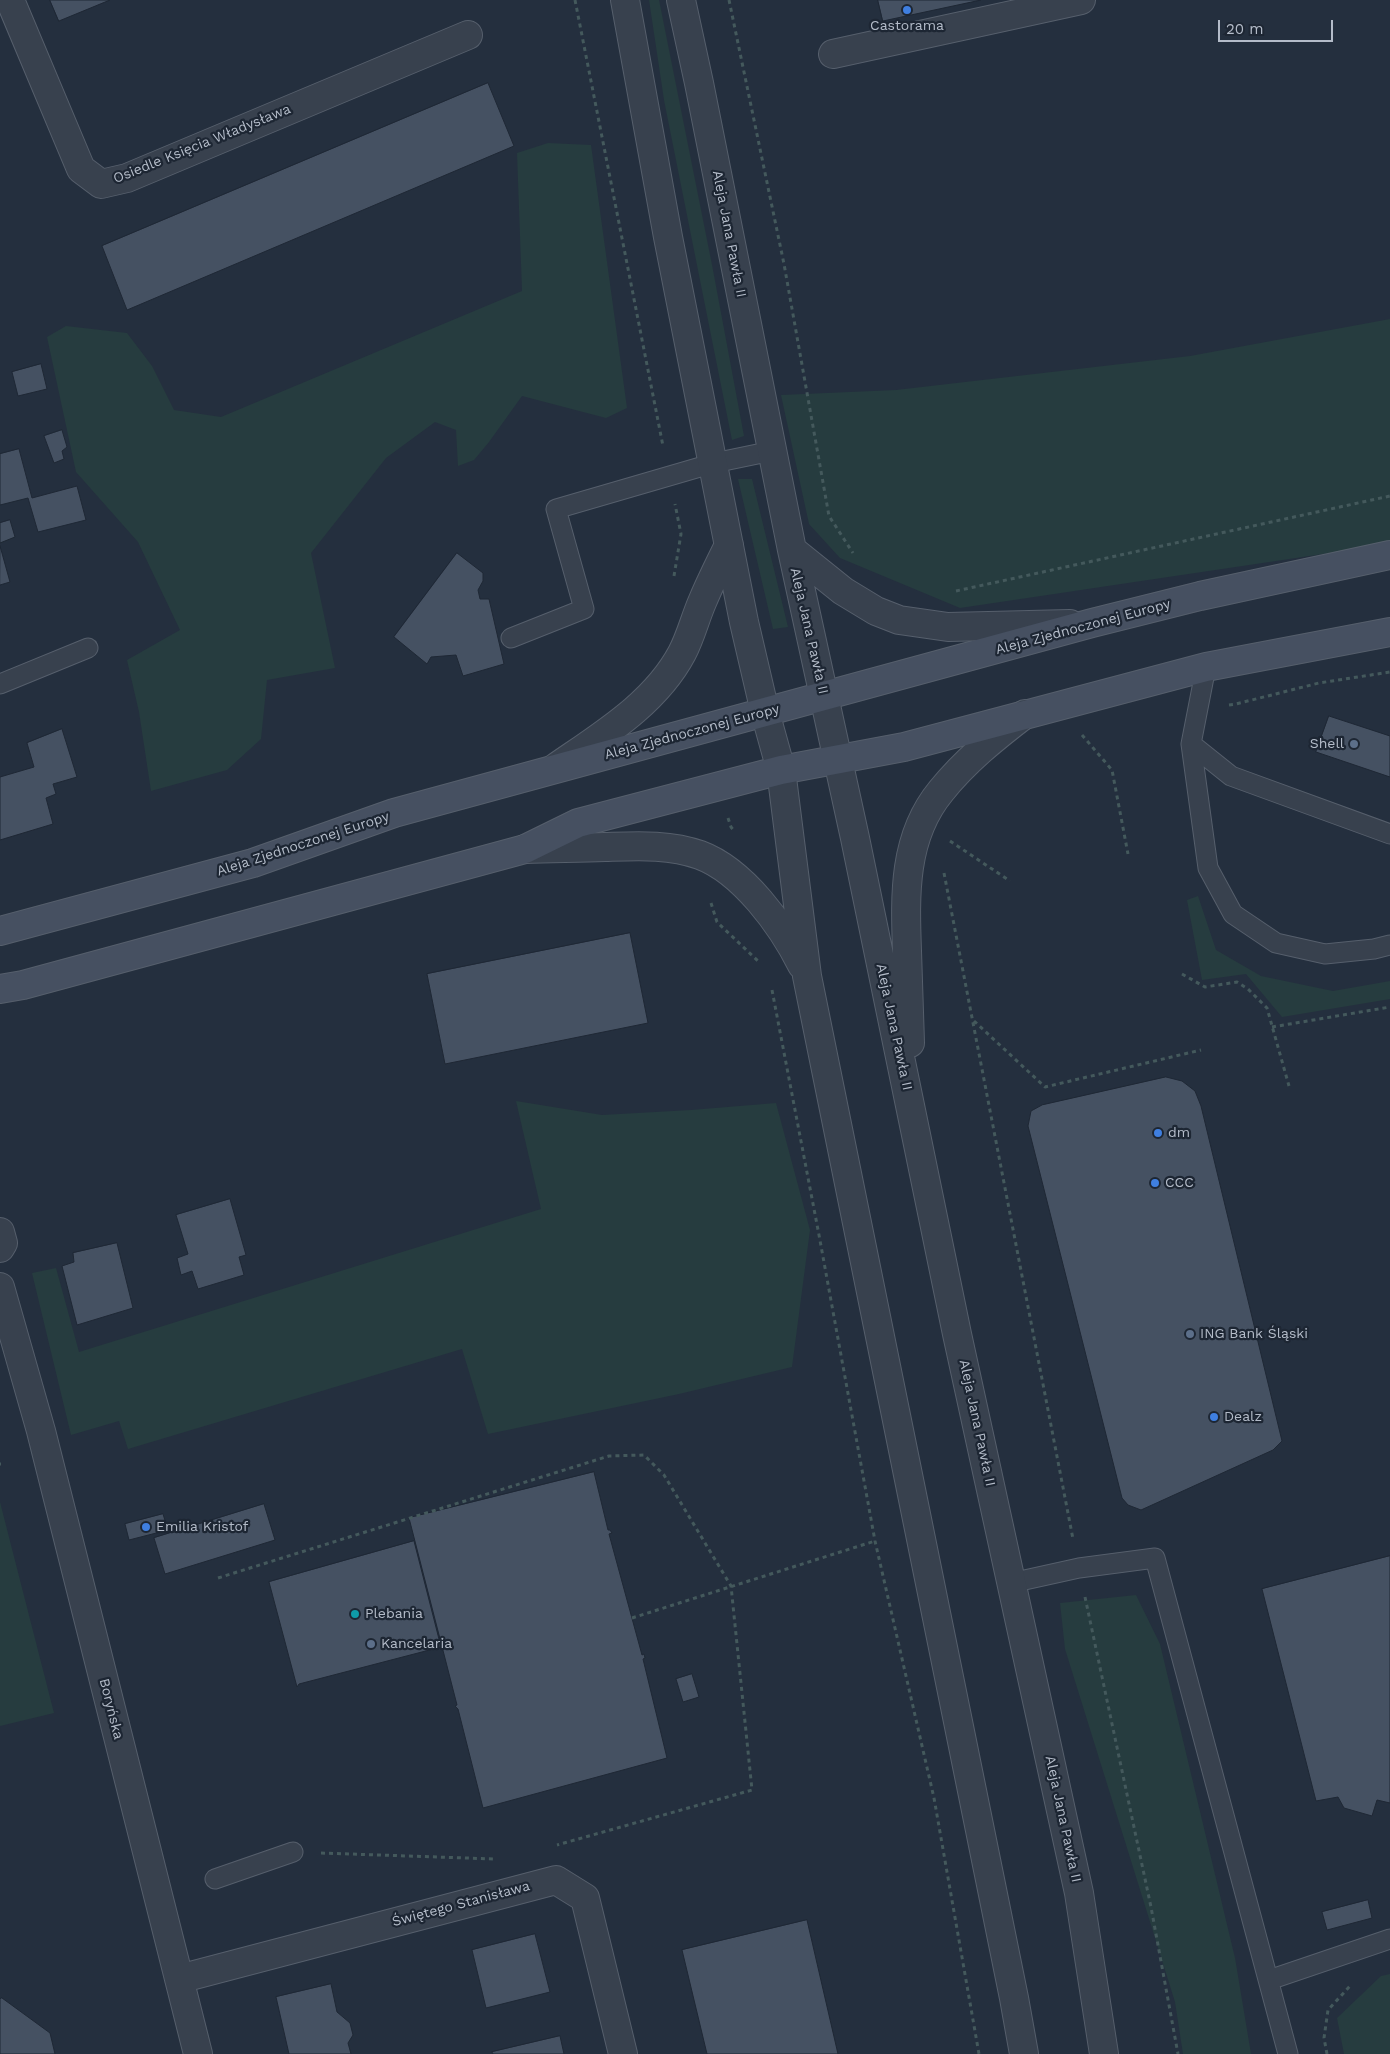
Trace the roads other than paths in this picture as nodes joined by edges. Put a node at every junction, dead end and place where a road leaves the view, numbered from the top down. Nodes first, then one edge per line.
1 (10, 0) edge
2 (625, 0) edge
3 (681, 0) edge
4 (1081, 0) edge
5 (468, 34) dead end
6 (834, 54) dead end
7 (772, 451) junction
8 (714, 463) junction
9 (729, 545) junction
10 (792, 550) junction
11 (1390, 555) edge
12 (1092, 623) junction
13 (1390, 632) edge
14 (511, 638) dead end
15 (88, 648) dead end
16 (1206, 667) junction
17 (0, 684) edge
18 (824, 696) junction
19 (765, 712) junction
20 (1025, 714) junction
21 (1191, 744) junction
22 (838, 759) junction
23 (781, 770) junction
24 (552, 771) junction
25 (1390, 834) edge
26 (525, 849) junction
27 (0, 931) edge
28 (1390, 945) edge
29 (808, 976) junction
30 (0, 989) edge
31 (913, 1119) junction
32 (0, 1232) edge
33 (0, 1248) edge
34 (0, 1287) edge
35 (1011, 1584) junction
36 (293, 1852) road end
37 (215, 1880) dead end
38 (1390, 1939) edge
39 (178, 1979) junction
40 (1269, 1980) junction
41 (198, 2054) edge
42 (623, 2054) edge
43 (1024, 2054) edge
44 (1104, 2054) edge
45 (1288, 2054) edge

1 - 5 street, Osiedle Księcia Władysława
2 - 8 street
3 - 7 street, Aleja Jana Pawła II
4 - 6 street
7 - 8 lane
7 - 10 street, Aleja Jana Pawła II
8 - 9 street
8 - 14 lane
9 - 19 street
9 - 24 street
10 - 12 street
10 - 18 street, Aleja Jana Pawła II
11 - 12 main road, Aleja Zjednoczonej Europy
12 - 18 main road, Aleja Zjednoczonej Europy
13 - 16 main road
15 - 17 lane
16 - 20 main road
16 - 21 lane
18 - 19 main road, Aleja Zjednoczonej Europy
18 - 22 street, Aleja Jana Pawła II
19 - 23 street
19 - 24 main road, Aleja Zjednoczonej Europy
20 - 22 main road
20 - 31 street
21 - 25 lane
21 - 28 lane
22 - 23 main road
22 - 31 street, Aleja Jana Pawła II
23 - 26 main road
23 - 29 street
24 - 27 main road, Aleja Zjednoczonej Europy
26 - 29 street
26 - 30 main road
29 - 43 street
31 - 35 street, Aleja Jana Pawła II
32 - 33 street
34 - 39 street, Boryńska
35 - 40 lane
35 - 44 street, Aleja Jana Pawła II
36 - 37 lane
38 - 40 lane
39 - 41 street, Boryńska
39 - 42 street, Świętego Stanisława
40 - 45 lane

